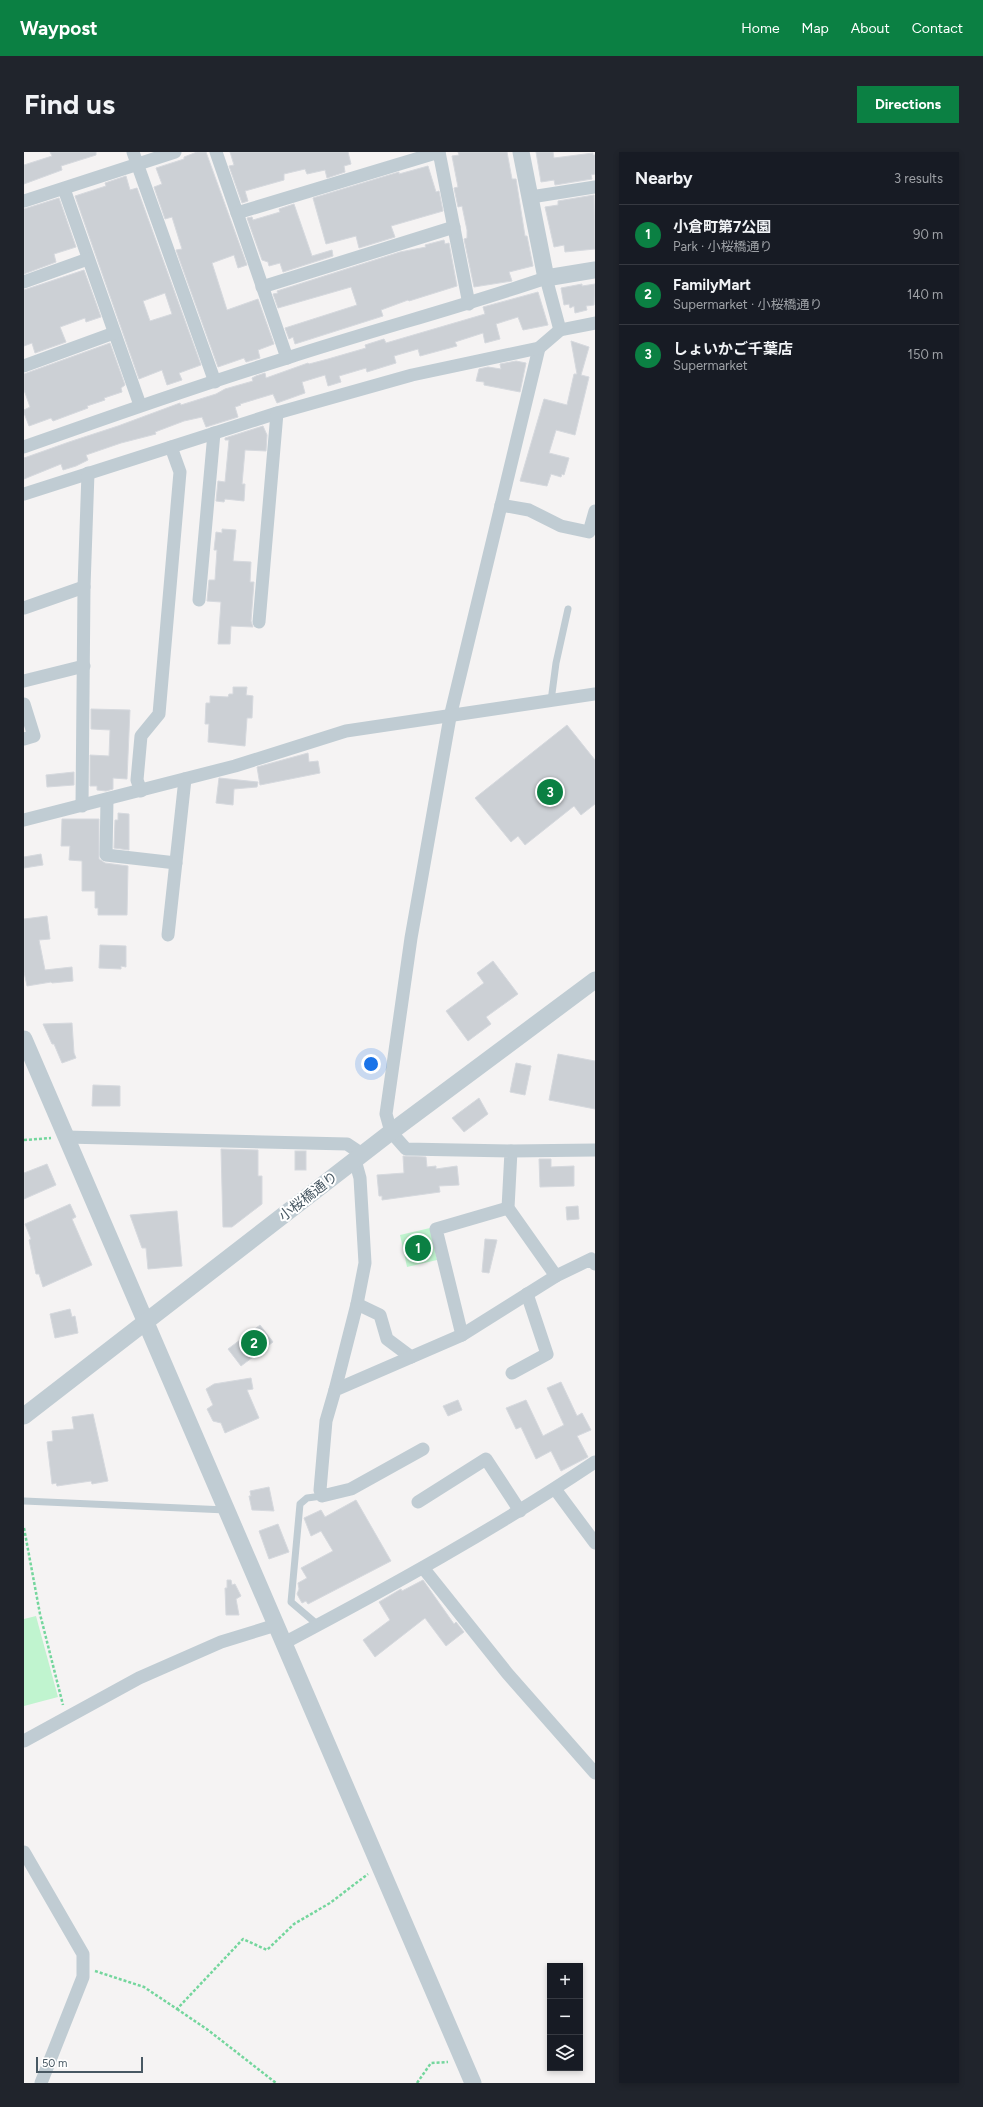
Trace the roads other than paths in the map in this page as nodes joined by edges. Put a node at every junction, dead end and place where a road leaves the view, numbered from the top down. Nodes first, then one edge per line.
1 (175, 152) edge
2 (216, 152) edge
3 (439, 152) edge
4 (521, 152) edge
5 (135, 158) edge
6 (595, 187) edge
7 (64, 188) junction
8 (531, 196) junction
9 (24, 201) edge
10 (237, 213) junction
11 (454, 227) junction
12 (88, 259) junction
13 (595, 270) edge
14 (546, 278) junction
15 (24, 282) edge
16 (262, 287) junction
17 (469, 304) junction
18 (595, 323) edge
19 (560, 330) junction
20 (114, 333) junction
21 (539, 348) junction
22 (287, 358) junction
23 (24, 366) edge
24 (215, 382) junction
25 (140, 406) junction
26 (277, 413) junction
27 (214, 433) junction
28 (24, 447) edge
29 (171, 447) junction
30 (88, 473) junction
31 (24, 494) edge
32 (501, 505) junction
33 (595, 511) edge
34 (84, 587) junction
35 (198, 600) dead end
36 (24, 608) edge
37 (568, 609) dead end
38 (260, 622) dead end
39 (84, 666) junction
40 (24, 681) edge
41 (595, 694) edge
42 (551, 701) junction
43 (24, 704) edge
44 (450, 717) junction
45 (24, 739) edge
46 (185, 779) junction
47 (141, 791) junction
48 (107, 800) junction
49 (82, 806) junction
50 (24, 820) edge
51 (176, 863) junction
52 (168, 935) dead end
53 (595, 980) edge
54 (24, 1039) edge
55 (391, 1132) junction
56 (66, 1137) junction
57 (595, 1150) edge
58 (511, 1151) junction
59 (359, 1157) junction
60 (508, 1208) junction
61 (595, 1264) edge
62 (556, 1276) junction
63 (527, 1294) junction
64 (357, 1304) junction
65 (145, 1322) junction
66 (462, 1335) junction
67 (412, 1357) junction
68 (512, 1373) dead end
69 (335, 1390) junction
70 (24, 1416) edge
71 (423, 1449) dead end
72 (595, 1462) edge
73 (555, 1489) junction
74 (322, 1496) junction
75 (24, 1500) edge
76 (418, 1502) dead end
77 (226, 1510) junction
78 (520, 1511) junction
79 (595, 1543) edge
80 (424, 1569) junction
81 (276, 1625) junction
82 (318, 1625) junction
83 (284, 1643) junction
84 (24, 1741) edge
85 (595, 1773) edge
86 (24, 1852) edge
87 (41, 2083) edge
88 (473, 2083) edge

1 - 5 street
2 - 10 street
3 - 10 street
3 - 11 street
4 - 8 street
5 - 7 street
5 - 24 street
6 - 8 street
7 - 9 street
7 - 12 street
8 - 14 street
10 - 16 street
11 - 16 street
11 - 17 street
12 - 15 street
12 - 20 street
13 - 14 street
14 - 17 street
14 - 19 street
16 - 22 street
17 - 22 street
18 - 19 street
19 - 21 street
20 - 23 street
20 - 25 street
21 - 26 street
21 - 32 street
22 - 24 street
24 - 25 street
25 - 28 street
26 - 27 street
26 - 38 street
27 - 29 street
27 - 35 street
29 - 30 street
29 - 47 street
30 - 31 street
30 - 34 street
32 - 33 street
32 - 44 street
34 - 36 street
34 - 39 street
37 - 42 lane
39 - 40 street
39 - 49 street
41 - 42 street
42 - 44 street
43 - 45 street
44 - 46 street
44 - 55 street
46 - 47 street
46 - 51 street
47 - 48 street
48 - 49 street
48 - 51 street
49 - 50 street
51 - 52 street
53 - 55 street, 小桜橋通り
54 - 56 street
55 - 58 street
55 - 59 street, 小桜橋通り
56 - 59 street
56 - 65 street
57 - 58 street
58 - 60 street
59 - 64 street
59 - 65 street, 小桜橋通り
60 - 62 street
60 - 66 street
61 - 62 street
62 - 63 street
63 - 66 street
63 - 68 street
64 - 67 street
64 - 69 street
65 - 70 street, 小桜橋通り
65 - 77 street
66 - 67 street
67 - 69 street
69 - 74 street
71 - 74 street
72 - 73 street
73 - 78 street
73 - 79 street
74 - 82 lane
75 - 77 lane
76 - 78 street
77 - 81 street
78 - 80 street
80 - 82 street
80 - 85 street
81 - 83 street
81 - 84 street
82 - 83 street
83 - 88 street
86 - 87 street

